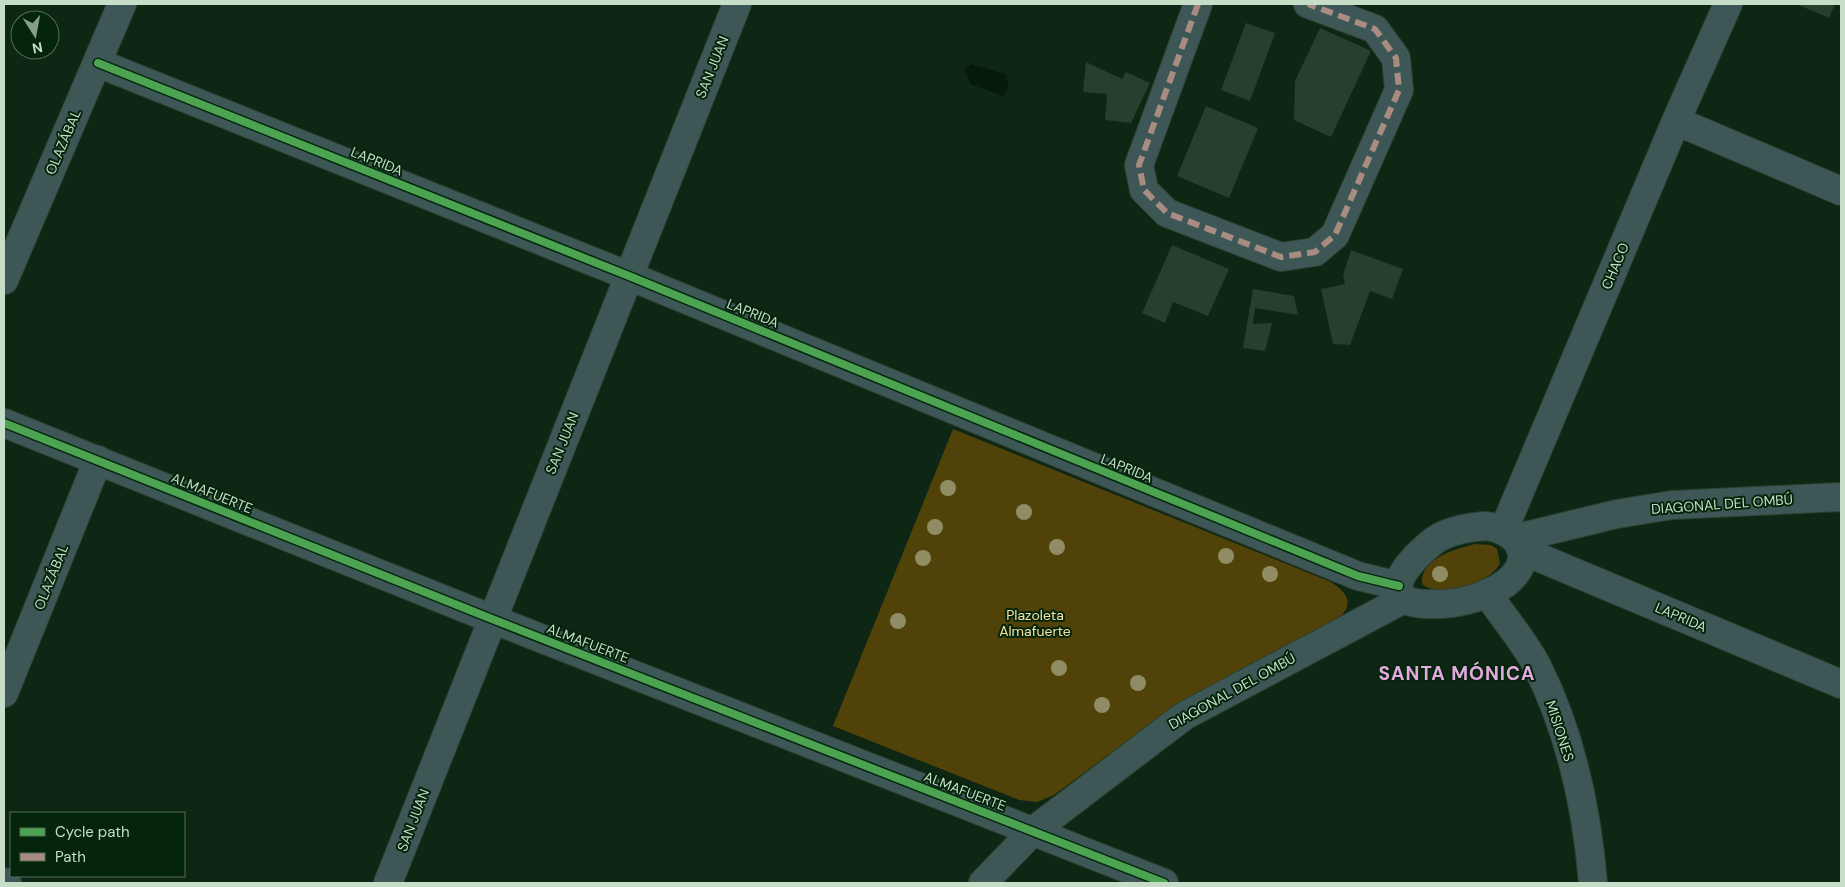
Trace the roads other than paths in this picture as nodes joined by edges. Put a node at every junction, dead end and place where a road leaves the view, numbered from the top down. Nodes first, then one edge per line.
1 (122, 4) edge
2 (737, 4) edge
3 (1198, 4) edge
4 (1308, 4) edge
5 (1728, 4) edge
6 (98, 63) junction
7 (1676, 121) junction
8 (1841, 191) edge
9 (629, 276) junction
10 (4, 280) edge
11 (4, 423) edge
12 (98, 460) junction
13 (1841, 497) edge
14 (1514, 539) junction
15 (1402, 592) junction
16 (1487, 593) junction
17 (492, 619) junction
18 (1841, 684) edge
19 (4, 693) edge
20 (1033, 832) junction
21 (1129, 877) edge
22 (388, 883) edge
23 (983, 883) edge
24 (1164, 883) edge
25 (1593, 883) edge

1 - 6 street, OLAZÁBAL
2 - 9 street, SAN JUAN
3 - 4 street
5 - 7 street, CHACO
6 - 9 street, LAPRIDA
6 - 10 street, OLAZÁBAL
7 - 8 street
7 - 14 street, CHACO
9 - 15 street, LAPRIDA
9 - 17 street, SAN JUAN
11 - 12 street, ALMAFUERTE
12 - 17 street, ALMAFUERTE
12 - 19 street, OLAZÁBAL
13 - 14 street, DIAGONAL DEL OMBÚ
14 - 15 street, DIAGONAL DEL OMBÚ
14 - 16 street
14 - 18 street, LAPRIDA
15 - 16 street
15 - 20 street, DIAGONAL DEL OMBÚ
16 - 25 street, MISIONES
17 - 20 street, ALMAFUERTE
17 - 22 street, SAN JUAN
20 - 21 street, ALMAFUERTE
20 - 23 street, DIAGONAL DEL OMBÚ
21 - 24 street, ALMAFUERTE

